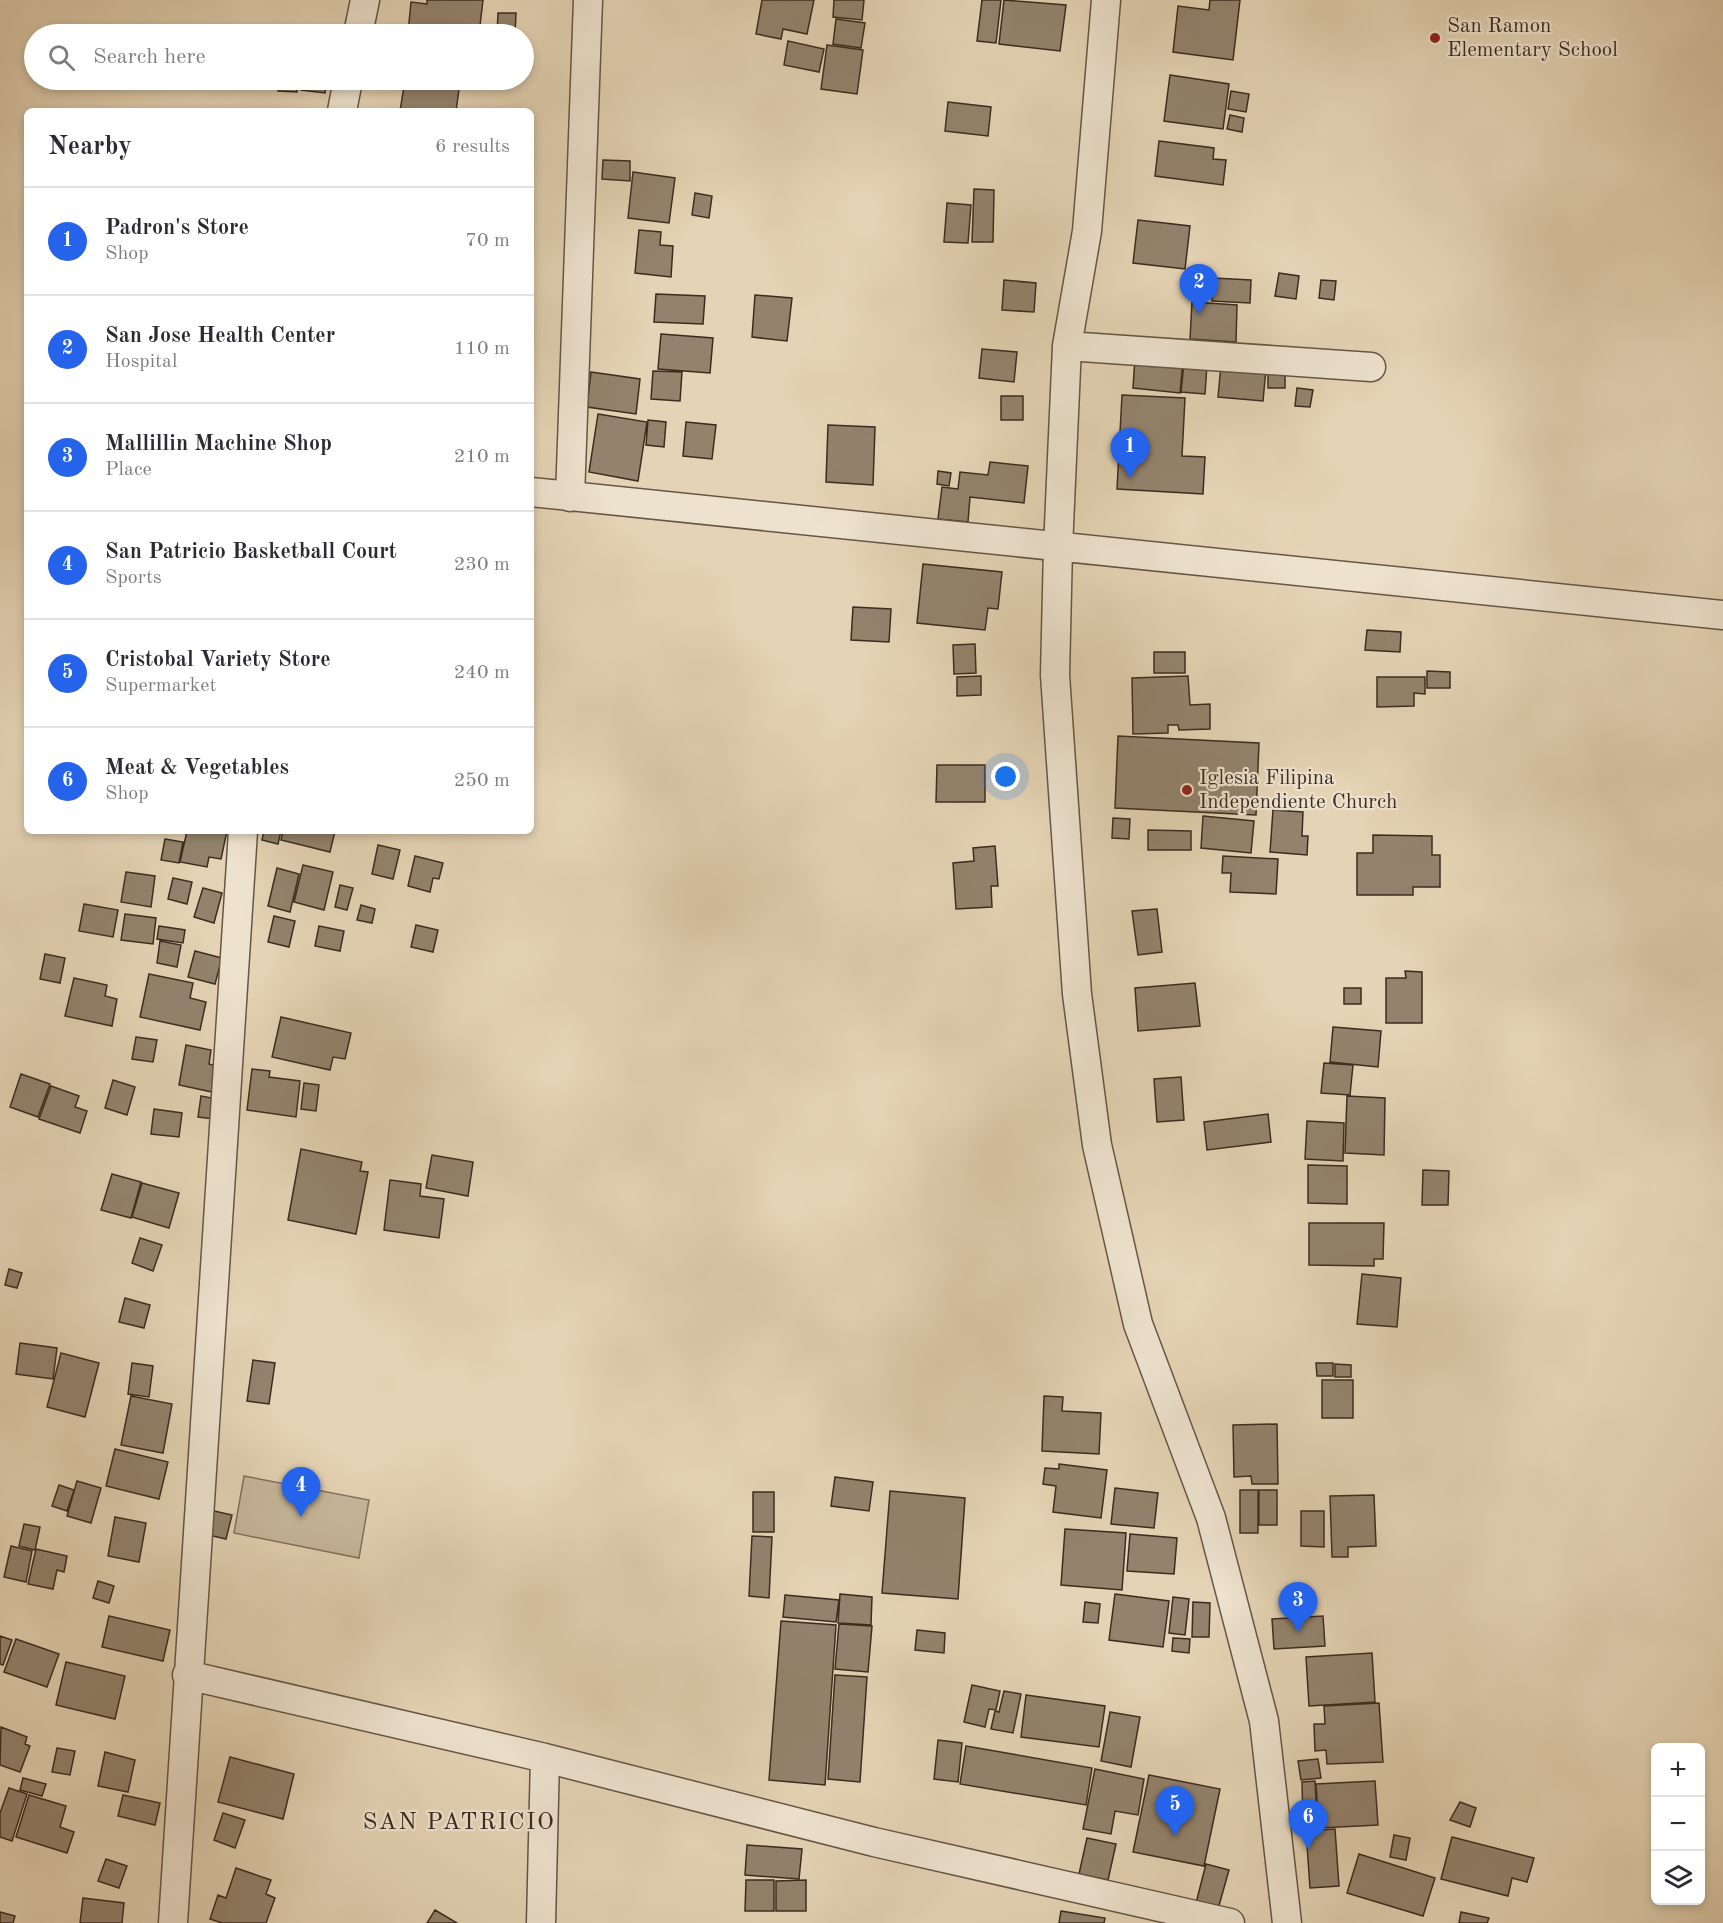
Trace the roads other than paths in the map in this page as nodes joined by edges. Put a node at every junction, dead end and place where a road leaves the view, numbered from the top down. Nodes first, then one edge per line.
1 (365, 0) edge
2 (588, 0) edge
3 (1106, 0) edge
4 (360, 24) edge
5 (346, 90) edge
6 (343, 108) edge
7 (1067, 346) junction
8 (1371, 366) dead end
9 (534, 492) edge
10 (570, 497) junction
11 (1058, 548) junction
12 (1723, 615) edge
13 (243, 834) edge
14 (187, 1676) junction
15 (544, 1758) junction
16 (173, 1923) edge
17 (541, 1923) edge
18 (1230, 1923) edge
19 (1287, 1923) edge

1 - 4 street
2 - 10 street
3 - 7 street
5 - 6 street
7 - 8 street
7 - 11 street
9 - 10 street
10 - 11 street
11 - 12 street
11 - 19 street
13 - 14 street
14 - 15 street
14 - 16 street
15 - 17 street
15 - 18 street

